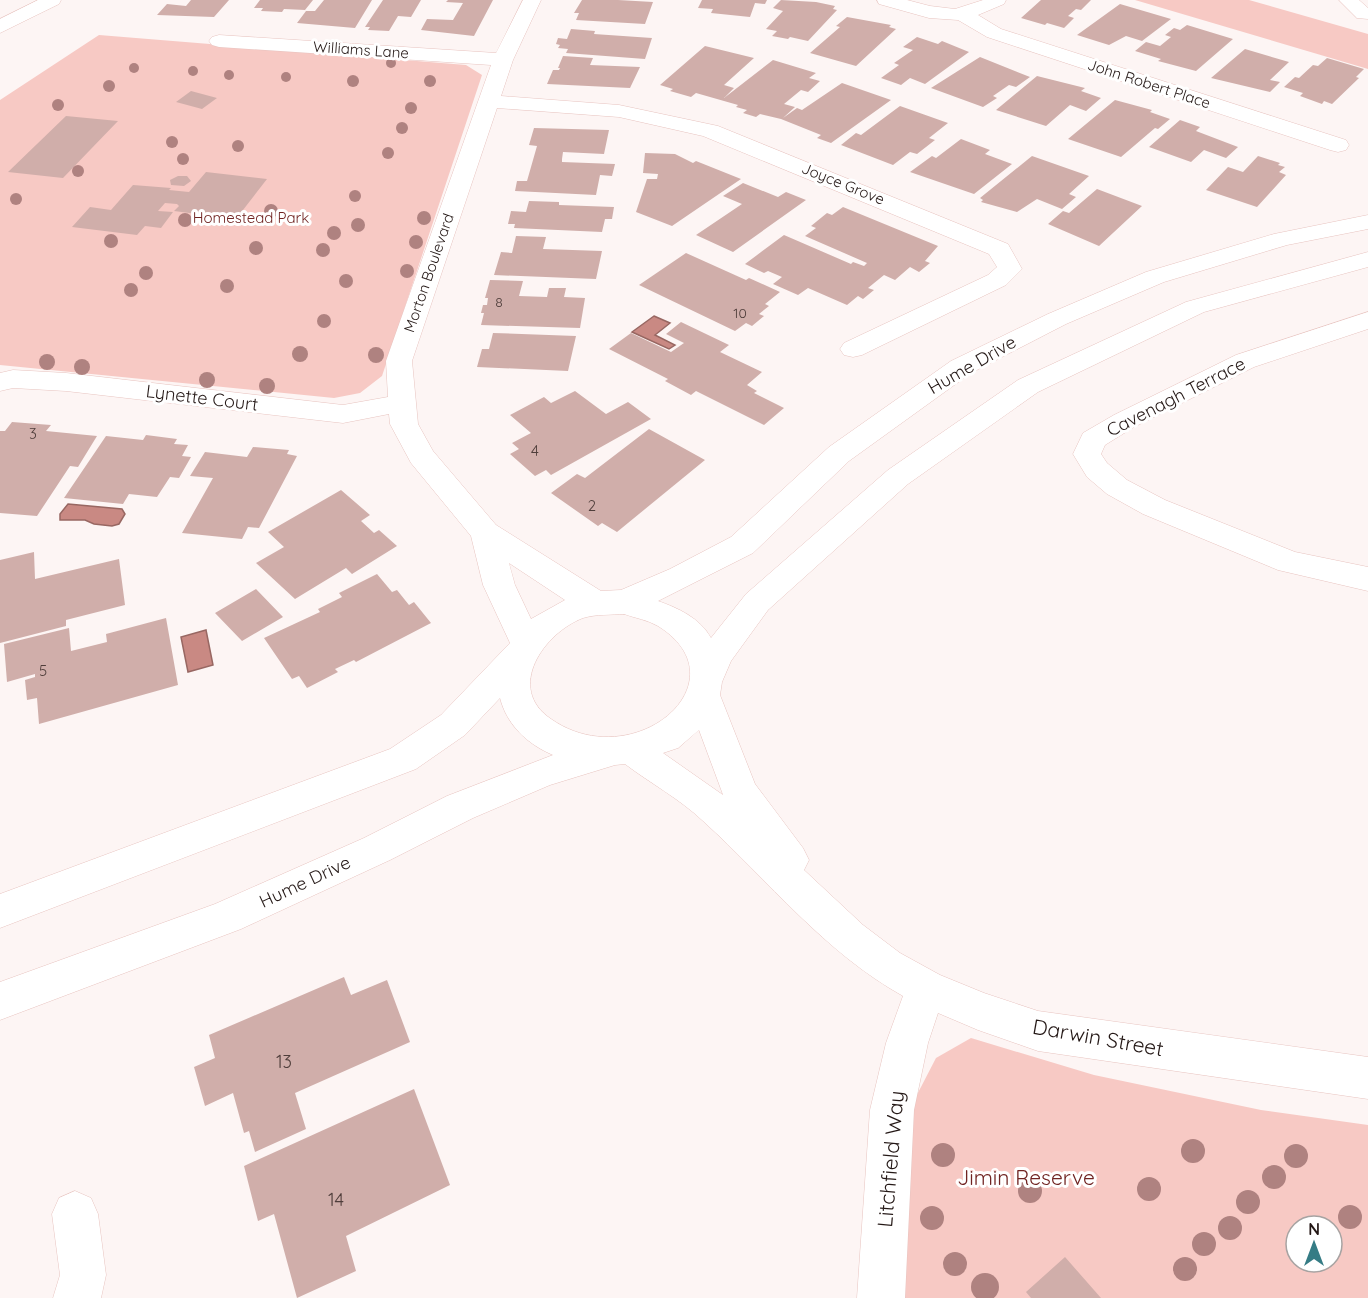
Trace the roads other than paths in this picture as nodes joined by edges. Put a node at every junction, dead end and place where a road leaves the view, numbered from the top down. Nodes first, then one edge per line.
1 (52, 0) edge
2 (532, 0) edge
3 (886, 0) edge
4 (997, 0) edge
5 (1348, 0) edge
6 (1364, 14) dead end
7 (964, 15) junction
8 (0, 27) edge
9 (219, 41) dead end
10 (503, 60) junction
11 (488, 101) junction
12 (1338, 145) dead end
13 (1368, 222) edge
14 (1368, 259) edge
15 (1368, 320) edge
16 (853, 349) dead end
17 (0, 382) edge
18 (403, 403) junction
19 (485, 533) junction
20 (1368, 579) edge
21 (610, 603) junction
22 (522, 649) junction
23 (706, 685) junction
24 (619, 751) junction
25 (0, 911) edge
26 (849, 938) junction
27 (926, 988) junction
28 (0, 1001) edge
29 (1368, 1078) edge
30 (75, 1214) dead end
31 (77, 1298) edge
32 (881, 1298) edge

1 - 8 street
2 - 10 street, Morton Boulevard
3 - 7 street
4 - 7 street
5 - 6 street
7 - 12 street, John Robert Place
9 - 10 street, Williams Lane
10 - 11 street, Morton Boulevard
11 - 16 street, Joyce Grove
11 - 18 street, Morton Boulevard
13 - 21 street, Hume Drive
14 - 23 street
15 - 20 street, Cavenagh Terrace
17 - 18 street, Lynette Court
18 - 19 street, Morton Boulevard
19 - 21 street, Morton Boulevard
19 - 22 street, Morton Boulevard
21 - 22 street
21 - 23 street
22 - 24 street
22 - 25 street
23 - 24 street
23 - 26 street, Darwin Street
24 - 26 street, Darwin Street
24 - 28 street, Hume Drive
26 - 27 street, Darwin Street
27 - 29 street, Darwin Street
27 - 32 street, Litchfield Way
30 - 31 street

